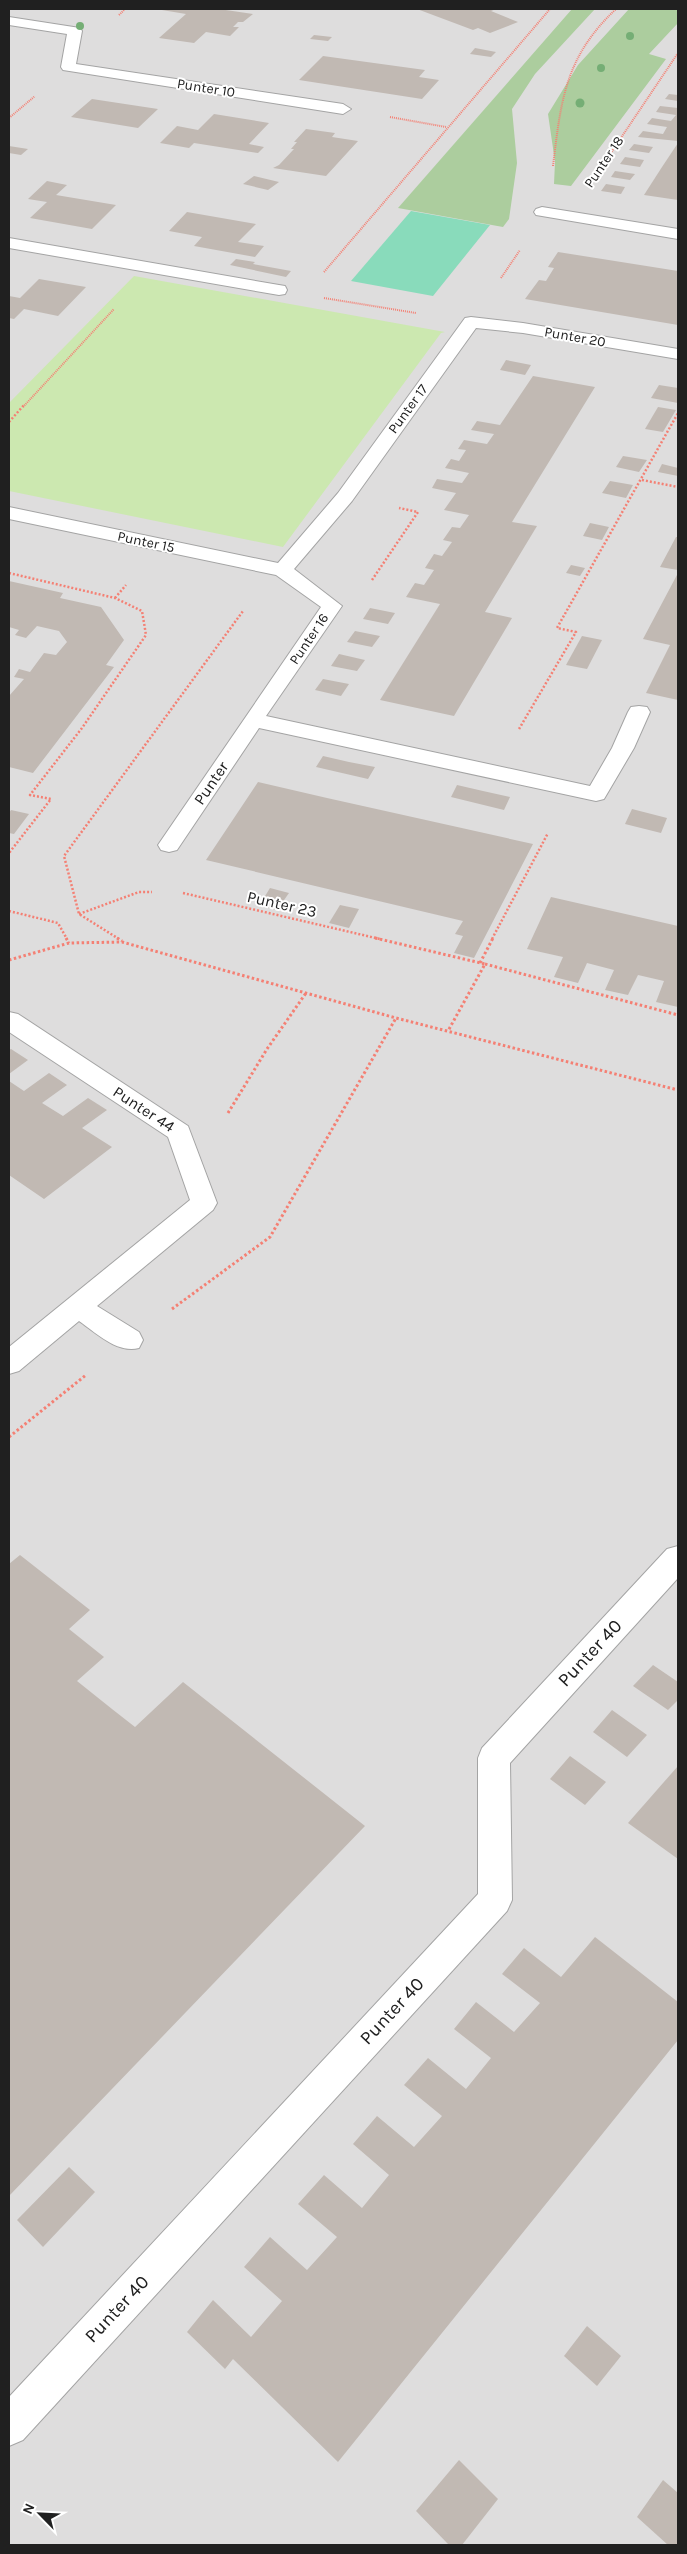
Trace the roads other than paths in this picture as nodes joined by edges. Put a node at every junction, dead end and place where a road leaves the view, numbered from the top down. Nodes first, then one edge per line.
1 (9, 21) edge
2 (343, 109) road end
3 (542, 212) road end
4 (678, 234) edge
5 (9, 242) edge
6 (279, 290) road end
7 (471, 322) joint
8 (678, 354) edge
9 (9, 513) edge
10 (283, 570) junction
11 (638, 712) dead end
12 (253, 720) junction
13 (169, 846) dead end
14 (9, 1020) edge
15 (78, 1307) junction
16 (129, 1340) dead end
17 (9, 1363) edge
18 (678, 1558) edge
19 (9, 2426) edge

1 - 2 street, Punter 10
3 - 4 street
5 - 6 street
7 - 8 street, Punter 20
7 - 10 street, Punter 17
9 - 10 street, Punter 15
10 - 12 street, Punter 16
11 - 12 street
12 - 13 street, Punter
14 - 15 street, Punter 44
15 - 16 street
15 - 17 street, Punter 44
18 - 19 street, Punter 40

